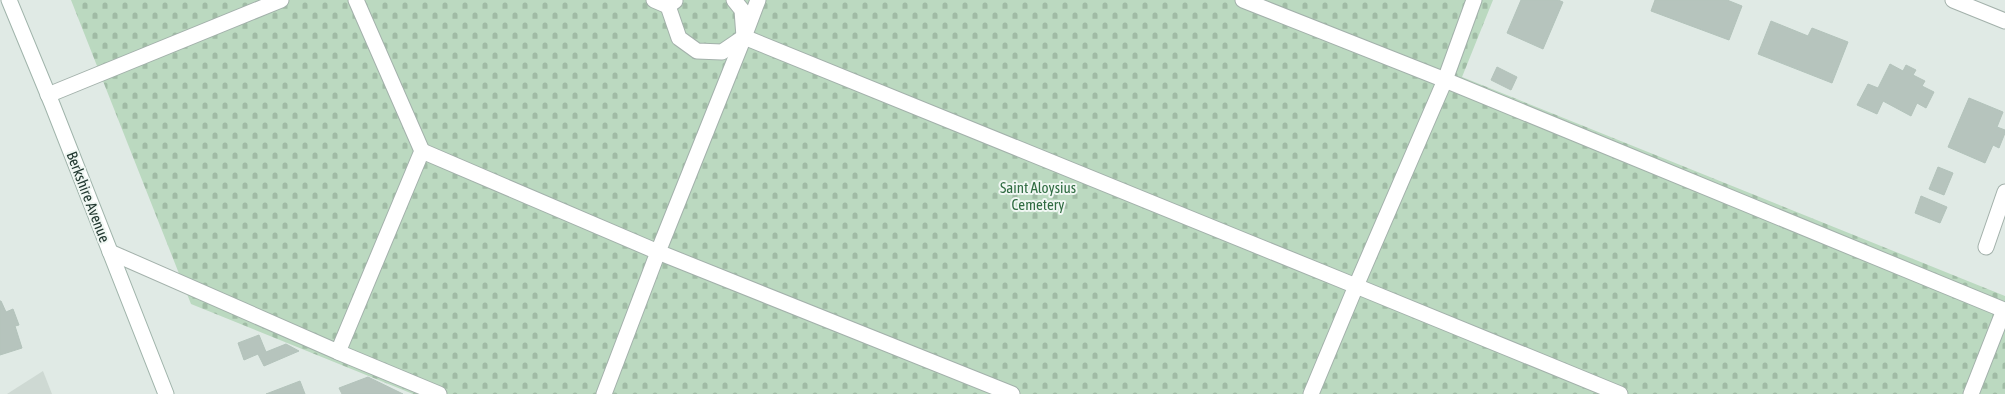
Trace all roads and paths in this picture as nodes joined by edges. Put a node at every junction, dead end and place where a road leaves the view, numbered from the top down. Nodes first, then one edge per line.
1 (9, 0) edge
2 (281, 0) edge
3 (356, 0) edge
4 (734, 0) edge
5 (758, 0) edge
6 (1243, 0) edge
7 (1474, 0) edge
8 (1954, 0) edge
9 (666, 2) edge
10 (2005, 21) edge
11 (744, 37) junction
12 (1445, 80) junction
13 (48, 95) junction
14 (422, 151) junction
15 (2005, 192) edge
16 (1986, 247) dead end
17 (110, 252) junction
18 (658, 252) junction
19 (1356, 286) junction
20 (338, 352) junction
21 (166, 394) edge
22 (439, 394) edge
23 (604, 394) edge
24 (1012, 394) edge
25 (1311, 394) edge
26 (1620, 394) edge
27 (1971, 394) edge

1 - 13 main road, Berkshire Avenue
2 - 13 main road
3 - 14 main road
4 - 11 main road
5 - 11 main road
6 - 12 main road
7 - 12 main road
8 - 10 main road
9 - 11 main road
11 - 18 main road
11 - 19 main road
12 - 19 main road
12 - 27 main road
13 - 17 main road, Berkshire Avenue
14 - 18 main road
14 - 20 main road
15 - 16 main road
17 - 20 main road
17 - 21 main road, Berkshire Avenue
18 - 23 main road
18 - 24 main road
19 - 25 main road
19 - 26 main road
20 - 22 main road

